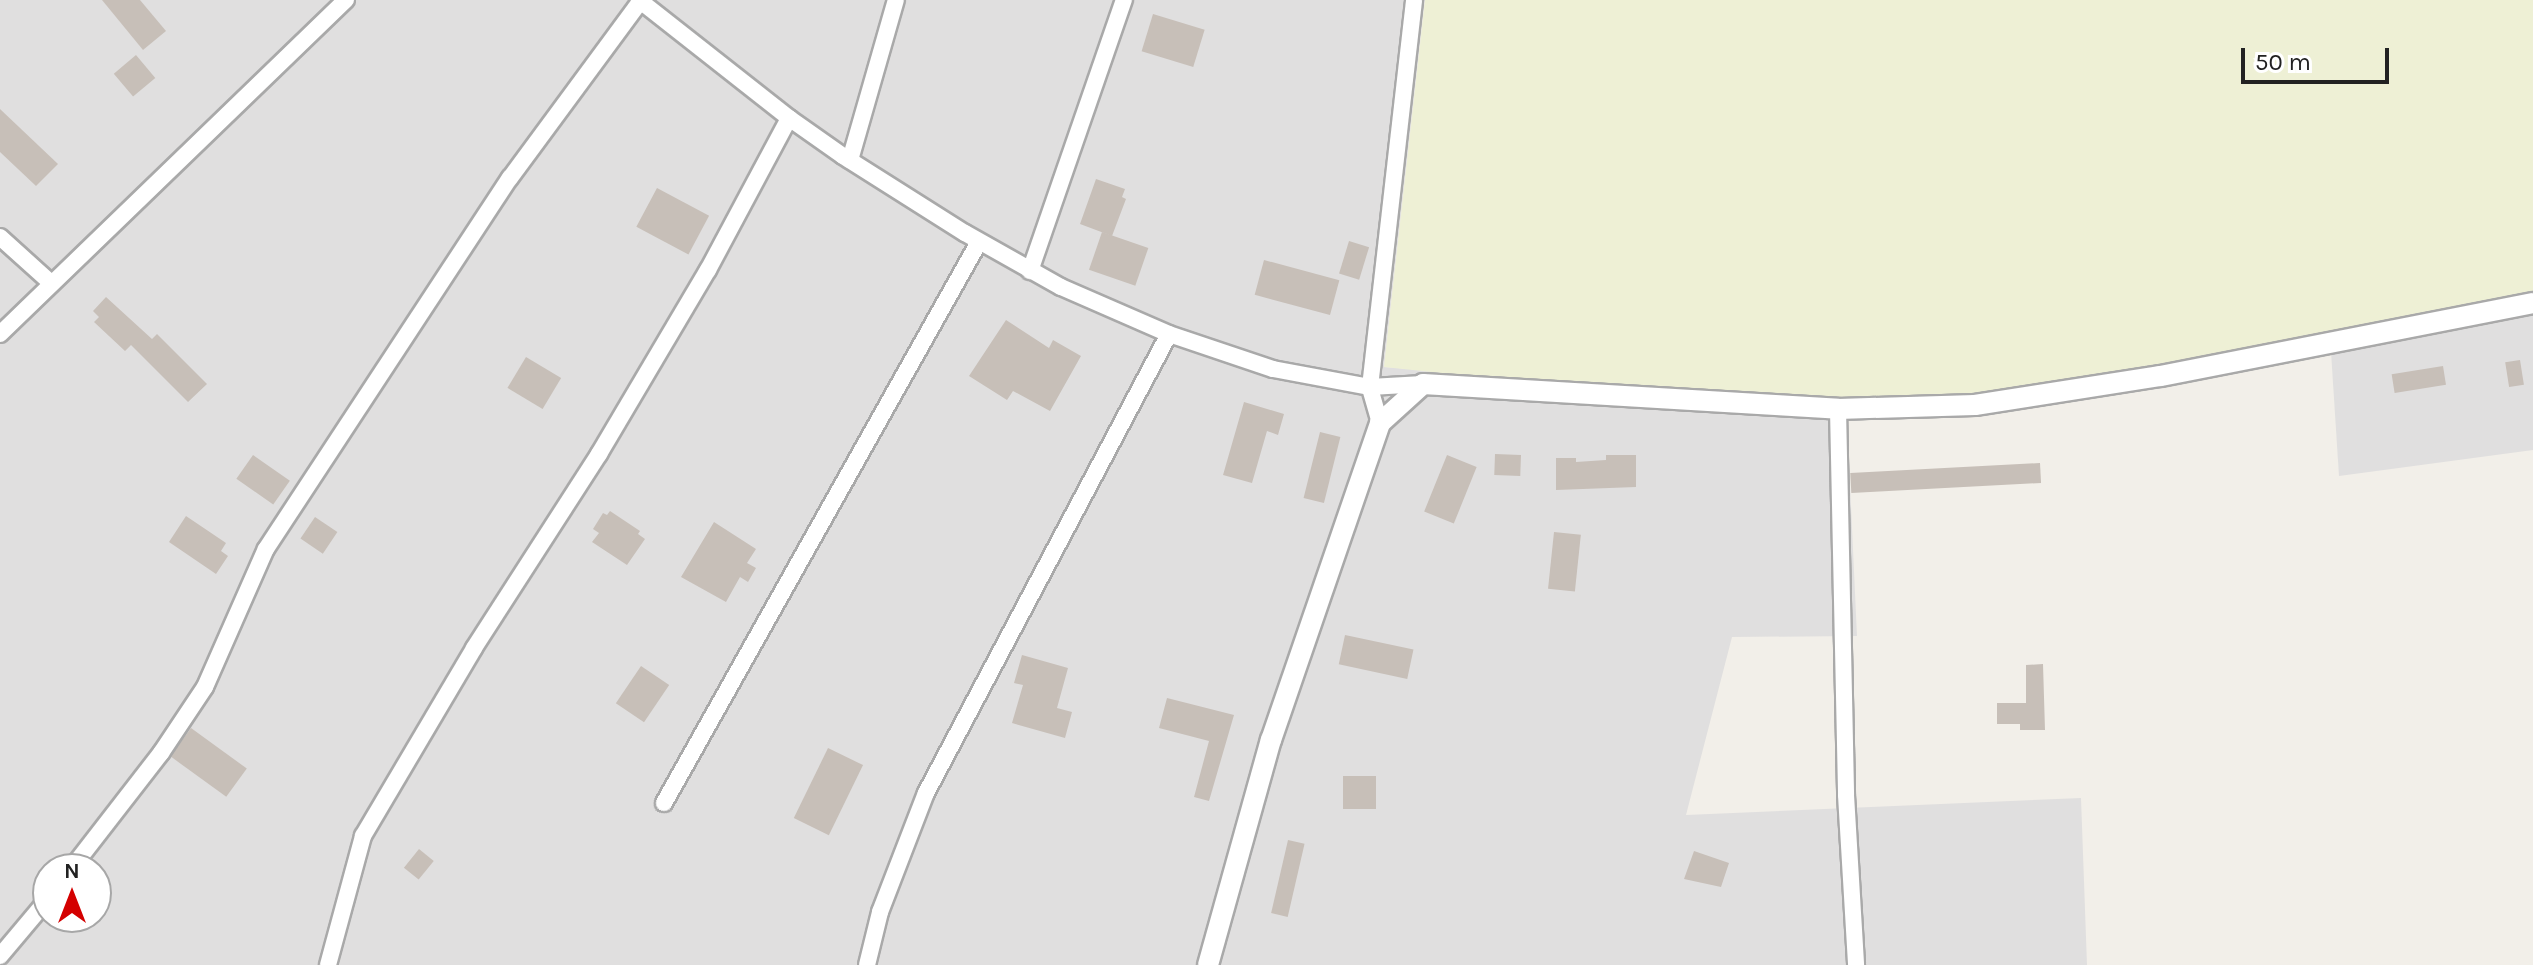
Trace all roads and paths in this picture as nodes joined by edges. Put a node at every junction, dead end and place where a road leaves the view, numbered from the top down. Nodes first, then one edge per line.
1 (346, 0) edge
2 (640, 0) edge
3 (896, 0) edge
4 (1124, 0) edge
5 (1414, 0) edge
6 (789, 118) junction
7 (850, 160) junction
8 (0, 237) edge
9 (979, 242) junction
10 (1030, 271) junction
11 (50, 282) junction
12 (2533, 303) edge
13 (0, 334) edge
14 (1169, 334) junction
15 (1423, 384) junction
16 (1370, 387) junction
17 (1838, 409) junction
18 (1380, 423) junction
19 (664, 803) dead end
20 (83, 853) edge
21 (32, 918) edge
22 (0, 956) edge
23 (328, 965) edge
24 (867, 965) edge
25 (1208, 965) edge
26 (1856, 965) edge

1 - 11 street
2 - 6 street
2 - 20 street
3 - 7 street
4 - 10 street
5 - 16 street
6 - 7 street
6 - 23 street
7 - 9 street
8 - 11 street
9 - 10 street
9 - 19 street
10 - 14 street
11 - 13 street
12 - 17 street
14 - 16 street
14 - 24 street
15 - 16 street
15 - 17 street
15 - 18 street
16 - 18 street
17 - 26 street
18 - 25 street
21 - 22 street

